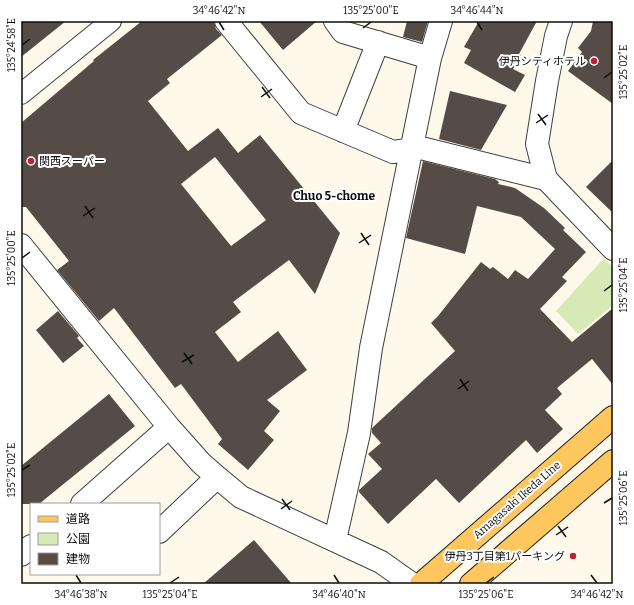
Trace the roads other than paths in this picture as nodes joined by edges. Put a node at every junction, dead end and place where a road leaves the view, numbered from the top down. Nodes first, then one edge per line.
1 (111, 21) edge
2 (226, 21) edge
3 (335, 21) edge
4 (441, 21) edge
5 (561, 21) edge
6 (378, 42) junction
7 (430, 58) junction
8 (21, 94) edge
9 (343, 131) junction
10 (412, 149) junction
11 (546, 180) junction
12 (21, 244) edge
13 (613, 249) edge
14 (613, 417) edge
15 (169, 427) junction
16 (613, 461) edge
17 (217, 477) junction
18 (83, 503) edge
19 (160, 531) edge
20 (335, 540) junction
21 (30, 547) edge
22 (21, 555) edge
23 (412, 584) edge
24 (421, 584) edge
25 (471, 584) edge

1 - 8 street
2 - 9 street
3 - 6 street
4 - 7 street
5 - 11 street
6 - 7 street
6 - 9 street
7 - 10 street
9 - 10 street
10 - 11 street
10 - 20 street
11 - 13 street
12 - 15 street
14 - 24 main road, Amagasaki Ikeda Line
15 - 17 street
15 - 18 street
16 - 25 main road
17 - 19 street
17 - 20 street
20 - 23 street
21 - 22 street

